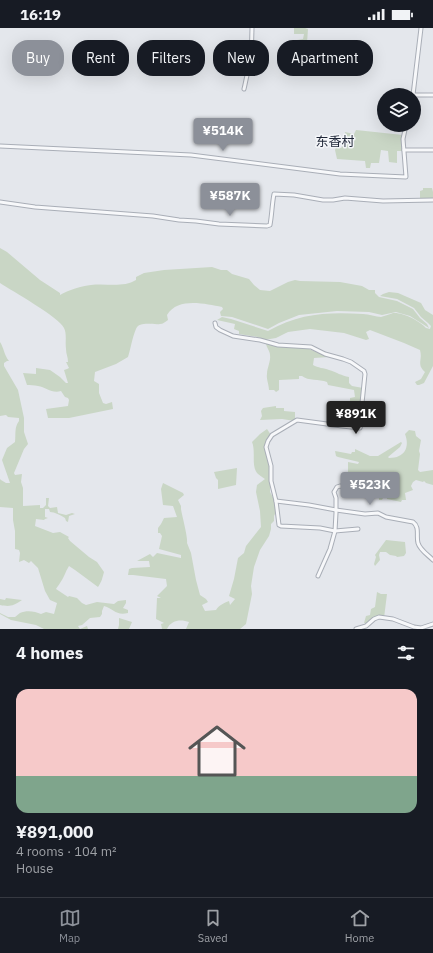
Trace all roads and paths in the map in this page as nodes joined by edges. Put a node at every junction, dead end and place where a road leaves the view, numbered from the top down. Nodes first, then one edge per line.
1 (252, 28) edge
2 (422, 28) edge
3 (414, 88) edge
4 (244, 89) dead end
5 (421, 95) edge
6 (433, 95) edge
7 (405, 132) edge
8 (0, 146) edge
9 (404, 150) junction
10 (433, 150) edge
11 (433, 200) edge
12 (0, 202) edge
13 (215, 323) dead end
14 (370, 492) dead end
15 (276, 501) junction
16 (336, 510) junction
17 (358, 529) dead end
18 (335, 531) junction
19 (433, 560) edge
20 (318, 576) dead end
21 (433, 624) edge
22 (356, 629) edge

1 - 4 street
2 - 3 street
5 - 6 street
7 - 9 street
8 - 9 street
9 - 10 street
11 - 12 street
13 - 15 street
14 - 16 street
15 - 16 street
15 - 18 street
16 - 18 street
16 - 19 street
17 - 18 street
18 - 20 street
21 - 22 street

